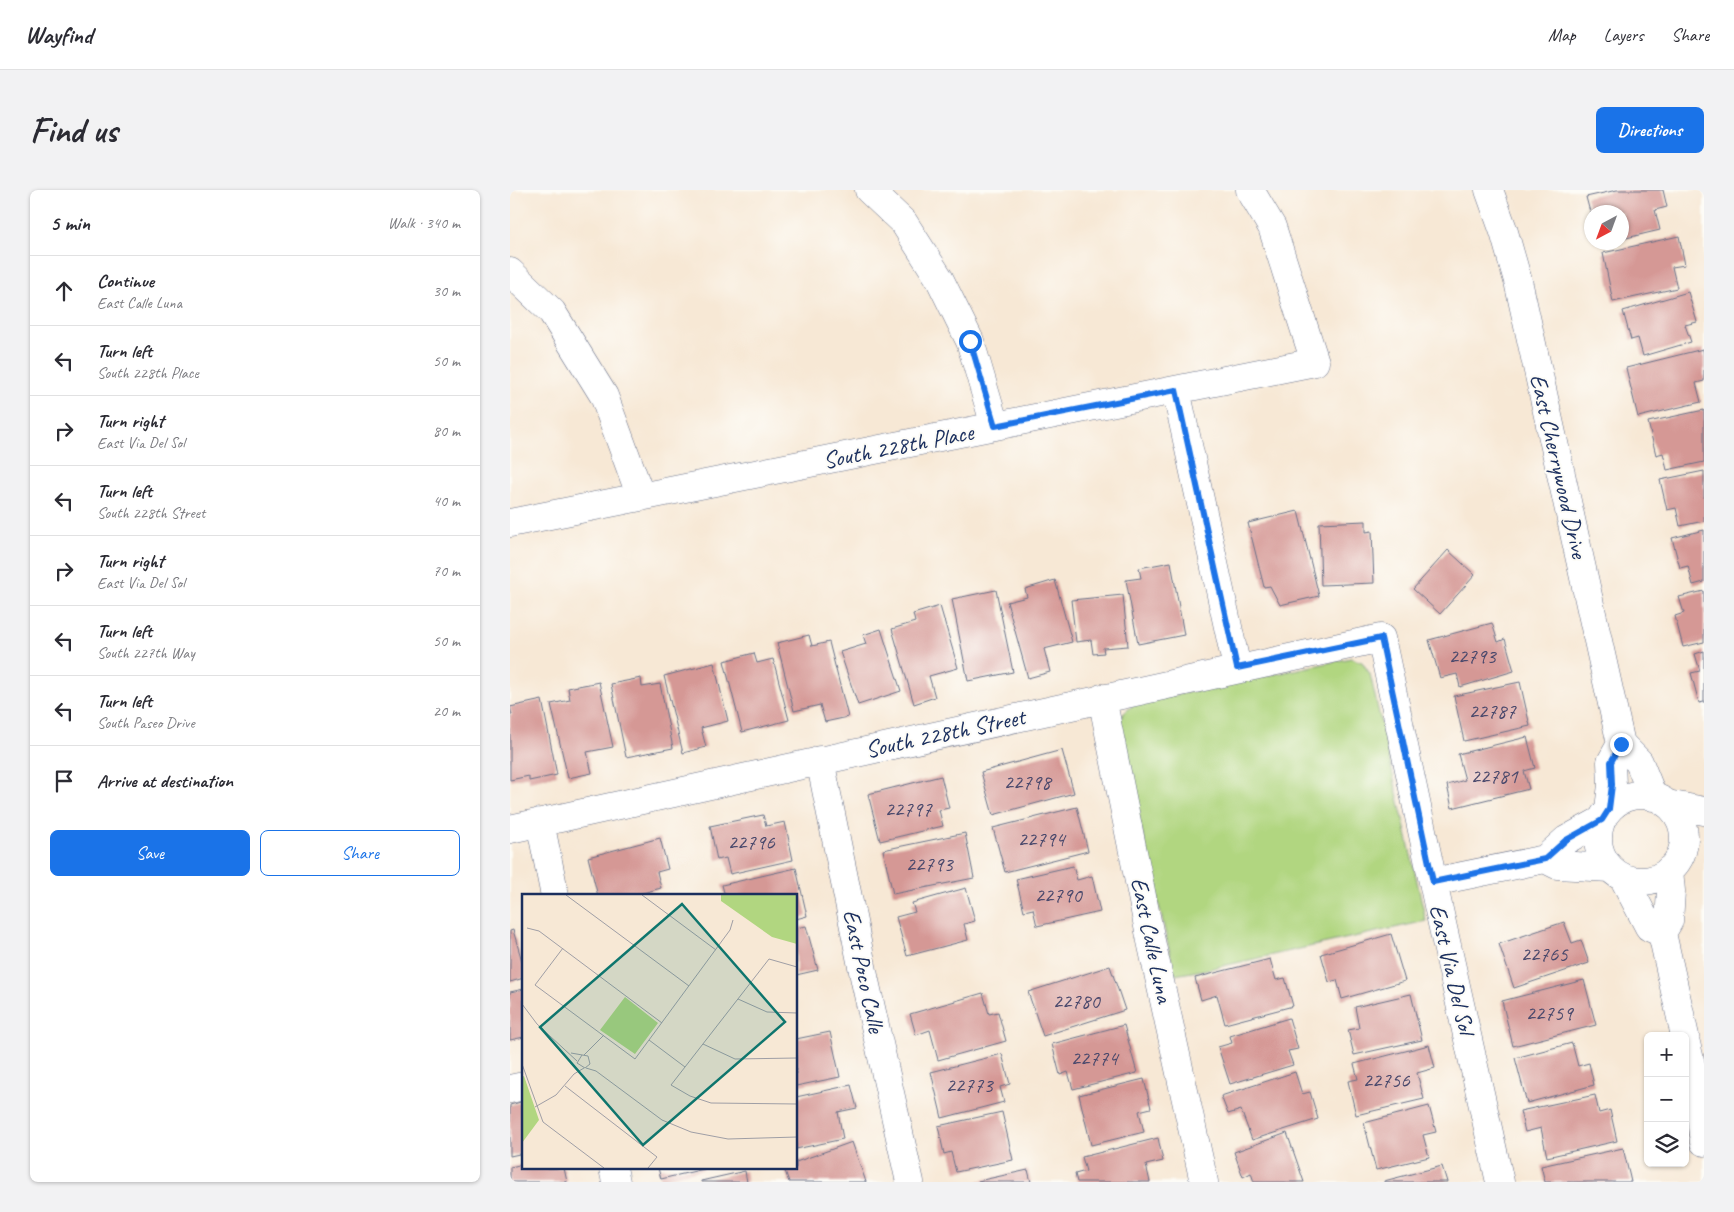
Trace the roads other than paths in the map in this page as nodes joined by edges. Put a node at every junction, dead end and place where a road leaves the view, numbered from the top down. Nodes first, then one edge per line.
1 (869, 190) edge
2 (1250, 190) edge
3 (1489, 190) edge
4 (510, 272) edge
5 (1176, 390) junction
6 (995, 426) junction
7 (641, 497) junction
8 (510, 523) edge
9 (1381, 638) joint
10 (1237, 668) junction
11 (1102, 698) junction
12 (1621, 744) junction
13 (820, 760) junction
14 (1660, 801) junction
15 (1704, 811) edge
16 (1605, 814) junction
17 (540, 822) junction
18 (510, 829) edge
19 (1685, 855) edge
20 (1545, 859) junction
21 (1616, 873) junction
22 (1433, 882) junction
23 (555, 894) edge
24 (1662, 933) junction
25 (1684, 1032) edge
26 (1689, 1055) edge
27 (1704, 1142) edge
28 (910, 1182) edge
29 (1204, 1182) edge
30 (1500, 1182) edge

1 - 6 street
2 - 5 street, South 228th Place
3 - 12 street, East Cherrywood Drive
4 - 7 street
5 - 6 street, South 228th Place
5 - 10 street
6 - 7 street, South 228th Place
7 - 8 street, South 228th Place
9 - 10 street, South 228th Street
9 - 22 street, East Via Del Sol
10 - 11 street, South 228th Street
11 - 13 street, South 228th Street
11 - 29 street, East Calle Luna
12 - 14 street
12 - 16 street
13 - 17 street, South 228th Street
13 - 28 street, East Poco Calle
14 - 15 street
14 - 16 street
14 - 19 street
16 - 20 street
16 - 21 street
17 - 18 street, South 228th Street
17 - 23 street
19 - 21 street
19 - 24 street
20 - 21 street
20 - 22 street
21 - 24 street
22 - 30 street, East Via Del Sol
24 - 25 street
26 - 27 street

